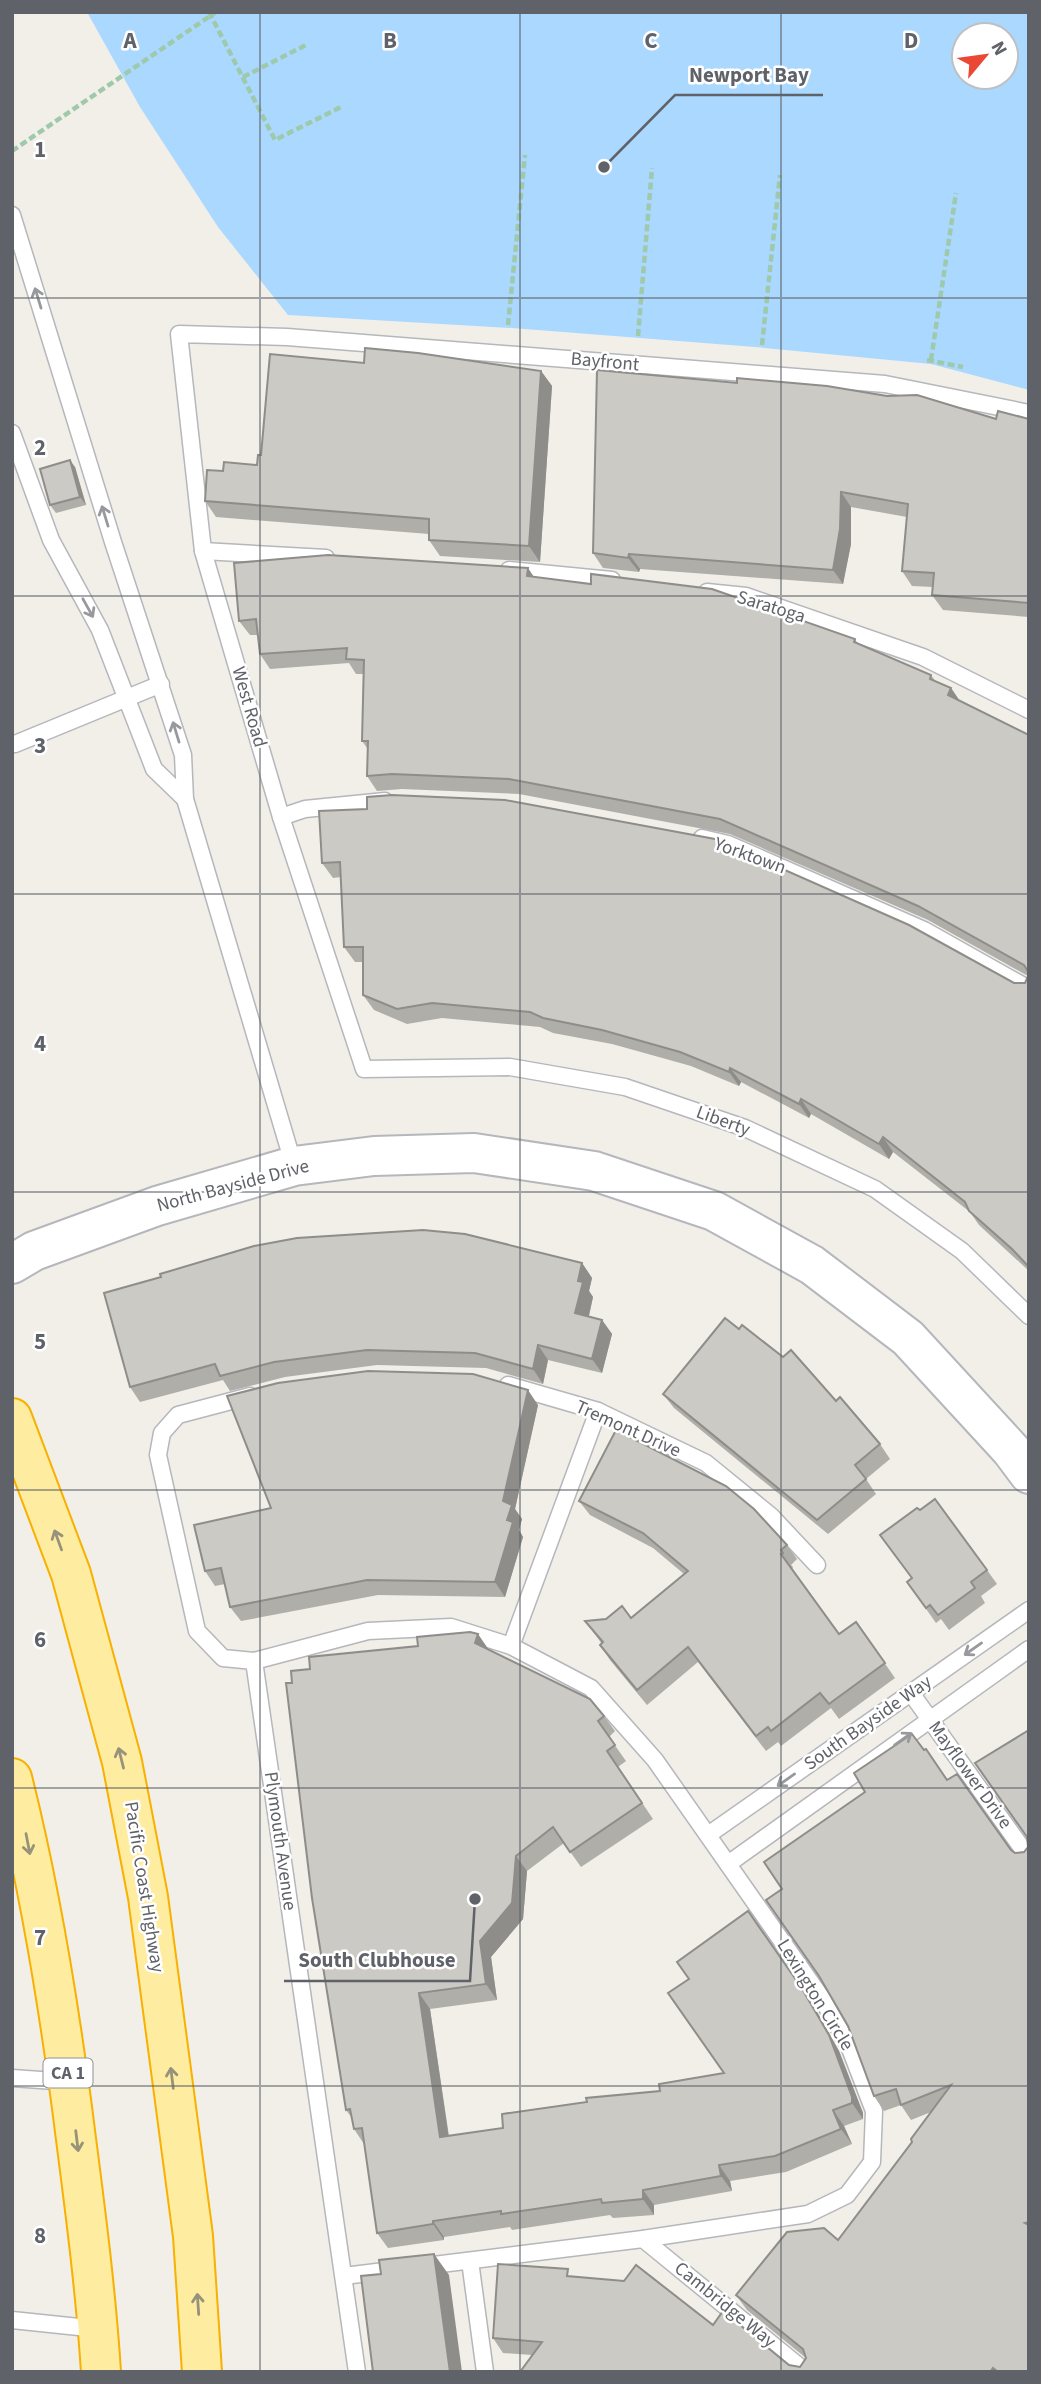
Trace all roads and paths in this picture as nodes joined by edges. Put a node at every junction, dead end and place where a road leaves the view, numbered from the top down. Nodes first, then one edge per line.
1 (212, 13) edge
2 (308, 44) dead end
3 (243, 77) junction
4 (341, 107) dead end
5 (12, 152) edge
6 (525, 155) dead end
7 (652, 168) dead end
8 (780, 175) dead end
9 (956, 193) dead end
10 (12, 215) edge
11 (508, 326) dead end
12 (179, 334) joint
13 (638, 335) dead end
14 (762, 345) dead end
15 (931, 360) dead end
16 (1029, 413) edge
17 (12, 433) edge
18 (203, 551) junction
19 (342, 559) edge
20 (496, 569) edge
21 (621, 581) edge
22 (691, 590) edge
23 (160, 684) junction
24 (126, 697) junction
25 (1029, 710) edge
26 (15, 744) dead end
27 (185, 799) junction
28 (402, 799) edge
29 (281, 817) junction
30 (691, 836) edge
31 (1029, 989) edge
32 (365, 1069) joint
33 (294, 1166) junction
34 (12, 1264) edge
35 (1029, 1316) edge
36 (498, 1382) edge
37 (272, 1391) edge
38 (598, 1411) junction
39 (12, 1418) edge
40 (1029, 1474) edge
41 (817, 1565) dead end
42 (1029, 1610) edge
43 (511, 1646) junction
44 (1029, 1649) edge
45 (254, 1661) junction
46 (911, 1693) junction
47 (930, 1720) junction
48 (12, 1778) edge
49 (708, 1835) junction
50 (1029, 1858) edge
51 (728, 1864) junction
52 (12, 2078) edge
53 (69, 2082) junction
54 (643, 2239) junction
55 (470, 2260) junction
56 (344, 2276) junction
57 (12, 2320) edge
58 (98, 2329) junction
59 (101, 2372) edge
60 (202, 2372) edge
61 (357, 2372) edge
62 (485, 2372) edge
63 (806, 2372) edge

1 - 3 path
1 - 5 path
2 - 3 path
3 - 4 path
6 - 11 path
7 - 13 path
8 - 14 path
9 - 15 path
23 -> 10 lane
12 - 16 lane, Bayfront
12 - 18 lane, West Road
17 -> 24 lane
18 - 19 lane
18 - 29 lane, West Road
20 - 21 lane
22 - 25 lane, Saratoga
23 - 24 lane
27 -> 23 lane
24 - 26 lane
24 - 27 lane
27 - 33 lane
28 - 29 lane
29 - 32 lane, West Road
30 - 31 lane, Yorktown
32 - 35 lane, Liberty
33 - 34 street, North Bayside Drive
33 - 40 street, North Bayside Drive
36 - 38 lane, Tremont Drive
37 - 45 lane
38 - 41 lane, Tremont Drive
38 - 43 lane
60 -> 39 highway, Pacific Coast Highway
42 -> 46 lane, South Bayside Way
43 - 45 lane, Lexington Circle
43 - 49 lane, Lexington Circle
44 - 47 lane, South Bayside Way
45 - 56 lane, Plymouth Avenue
46 - 47 lane, Mayflower Drive
46 -> 49 lane, South Bayside Way
47 - 50 lane, Mayflower Drive
51 -> 47 lane, South Bayside Way
48 -> 53 highway, CA 1
49 - 51 lane, Lexington Circle
51 - 54 lane, Lexington Circle
52 - 53 lane
53 -> 58 highway, CA 1
54 - 55 lane, Lexington Circle
54 - 63 lane, Cambridge Way
55 - 56 lane, Lexington Circle
55 - 62 lane
56 - 61 lane, Plymouth Avenue
57 - 58 lane
58 - 59 highway, CA 1

